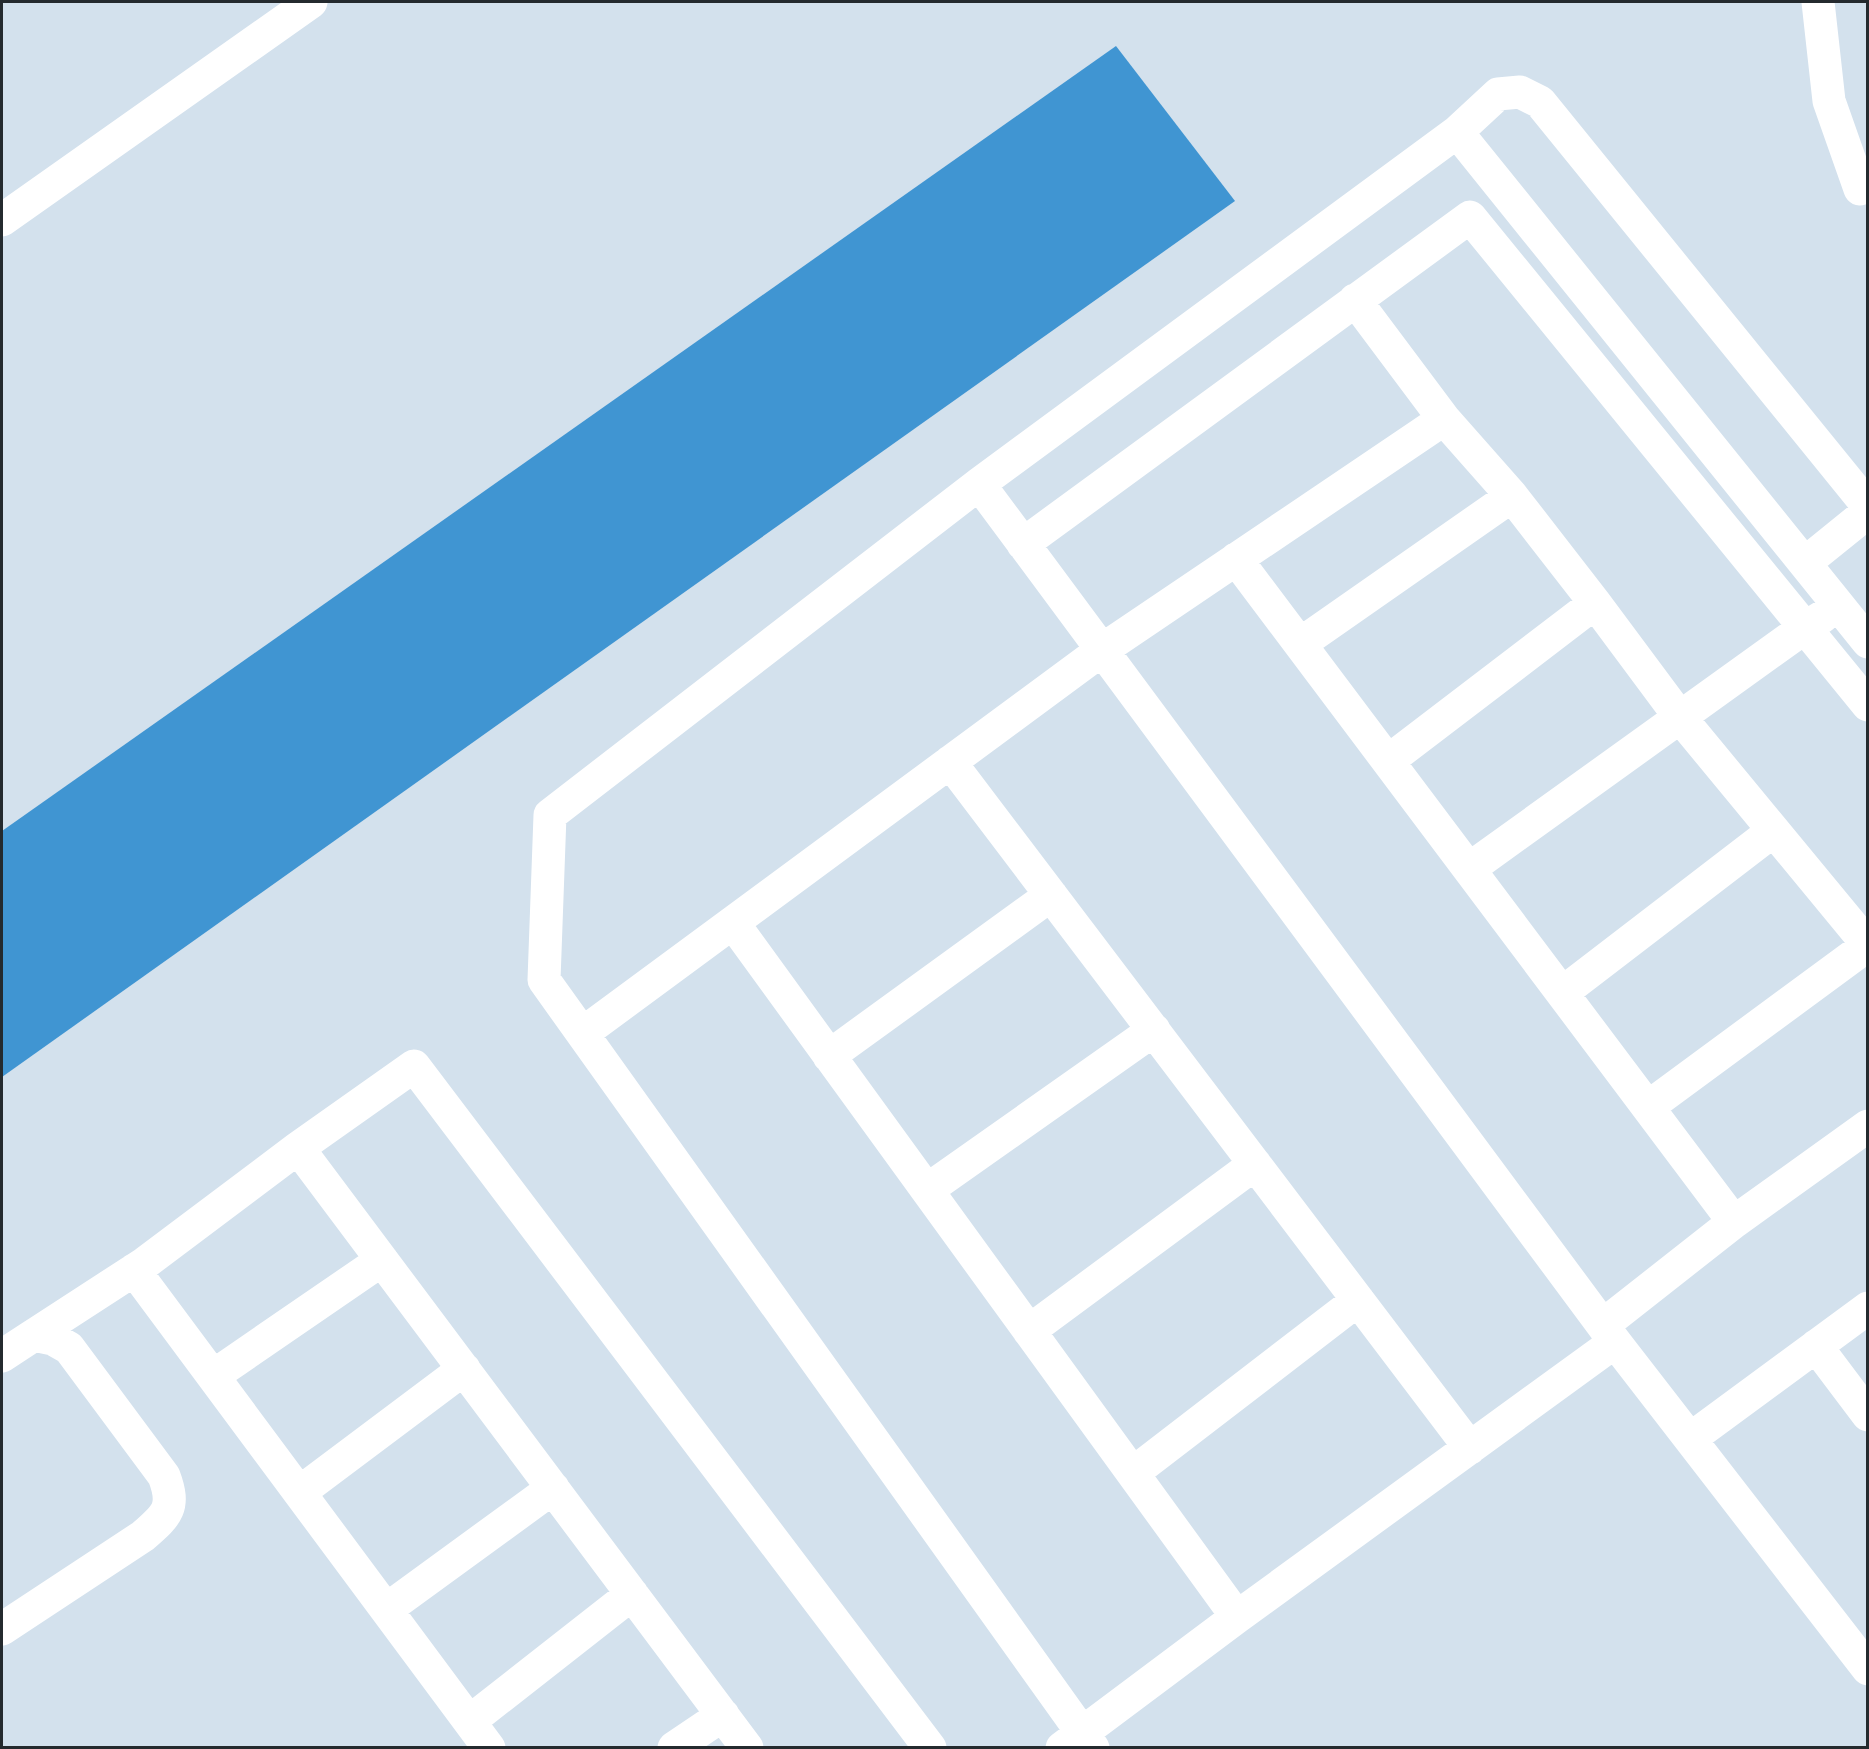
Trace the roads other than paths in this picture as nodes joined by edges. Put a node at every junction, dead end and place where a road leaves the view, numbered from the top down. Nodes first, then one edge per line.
1 (311, 2) edge
2 (1818, 2) edge
3 (1457, 132) junction
4 (1860, 189) dead end
5 (2, 220) edge
6 (1355, 300) junction
7 (1444, 419) junction
8 (979, 484) junction
9 (1512, 496) junction
10 (1868, 506) edge
11 (1868, 512) edge
12 (1023, 544) junction
13 (1236, 559) junction
14 (1805, 563) junction
15 (1595, 603) junction
16 (1839, 607) junction
17 (1804, 628) junction
18 (1868, 642) edge
19 (1300, 644) junction
20 (1102, 650) junction
21 (1868, 705) edge
22 (1679, 716) junction
23 (1388, 761) junction
24 (950, 762) junction
25 (1773, 831) junction
26 (1469, 869) junction
27 (1051, 895) junction
28 (733, 922) junction
29 (1868, 945) edge
30 (1562, 993) junction
31 (1154, 1030) junction
32 (583, 1033) junction
33 (829, 1056) junction
34 (1647, 1107) junction
35 (1868, 1126) edge
36 (298, 1148) junction
37 (1255, 1164) junction
38 (927, 1190) junction
39 (1734, 1222) junction
40 (382, 1260) junction
41 (134, 1269) junction
42 (1358, 1300) junction
43 (1868, 1308) edge
44 (1029, 1331) junction
45 (1609, 1334) junction
46 (34, 1335) junction
47 (1816, 1346) junction
48 (2, 1356) edge
49 (464, 1369) junction
50 (213, 1376) junction
51 (1868, 1415) edge
52 (1690, 1439) junction
53 (1470, 1448) junction
54 (1133, 1473) junction
55 (553, 1488) junction
56 (300, 1492) junction
57 (632, 1594) junction
58 (387, 1609) junction
59 (1236, 1617) junction
60 (2, 1629) edge
61 (1868, 1669) edge
62 (723, 1716) junction
63 (470, 1721) junction
64 (1079, 1743) edge
65 (489, 1748) edge
66 (674, 1748) edge
67 (747, 1748) edge
68 (930, 1748) edge

1 - 5 street
2 - 4 street
3 - 8 street
3 - 10 street
3 - 14 street
6 - 7 street
6 - 12 street
6 - 17 street
7 - 9 street
7 - 13 street
8 - 12 street
8 - 32 street
9 - 15 street
9 - 19 street
11 - 14 street
12 - 20 street
13 - 19 street
13 - 20 street
14 - 16 street
15 - 22 street
15 - 23 street
16 - 17 street
16 - 18 street
17 - 21 street
17 - 22 street
19 - 23 street
20 - 24 street
20 - 45 street
22 - 25 street
22 - 26 street
23 - 26 street
24 - 27 street
24 - 28 street
25 - 29 street
25 - 30 street
26 - 30 street
27 - 31 street
27 - 33 street
28 - 32 street
28 - 33 street
29 - 34 street
30 - 34 street
31 - 37 street
31 - 38 street
32 - 64 street
33 - 38 street
34 - 39 street
35 - 39 street
36 - 40 street
36 - 41 street
36 - 68 street
37 - 42 street
37 - 44 street
38 - 44 street
39 - 45 street
40 - 49 street
40 - 50 street
41 - 46 street
41 - 50 street
42 - 53 street
42 - 54 street
43 - 47 street
44 - 54 street
45 - 52 street
45 - 53 street
46 - 48 street
46 - 60 street
47 - 51 street
47 - 52 street
49 - 55 street
49 - 56 street
50 - 56 street
52 - 61 street
53 - 59 street
54 - 59 street
55 - 57 street
55 - 58 street
56 - 58 street
57 - 62 street
57 - 63 street
58 - 63 street
59 - 64 street
62 - 66 street
62 - 67 street
63 - 65 street

